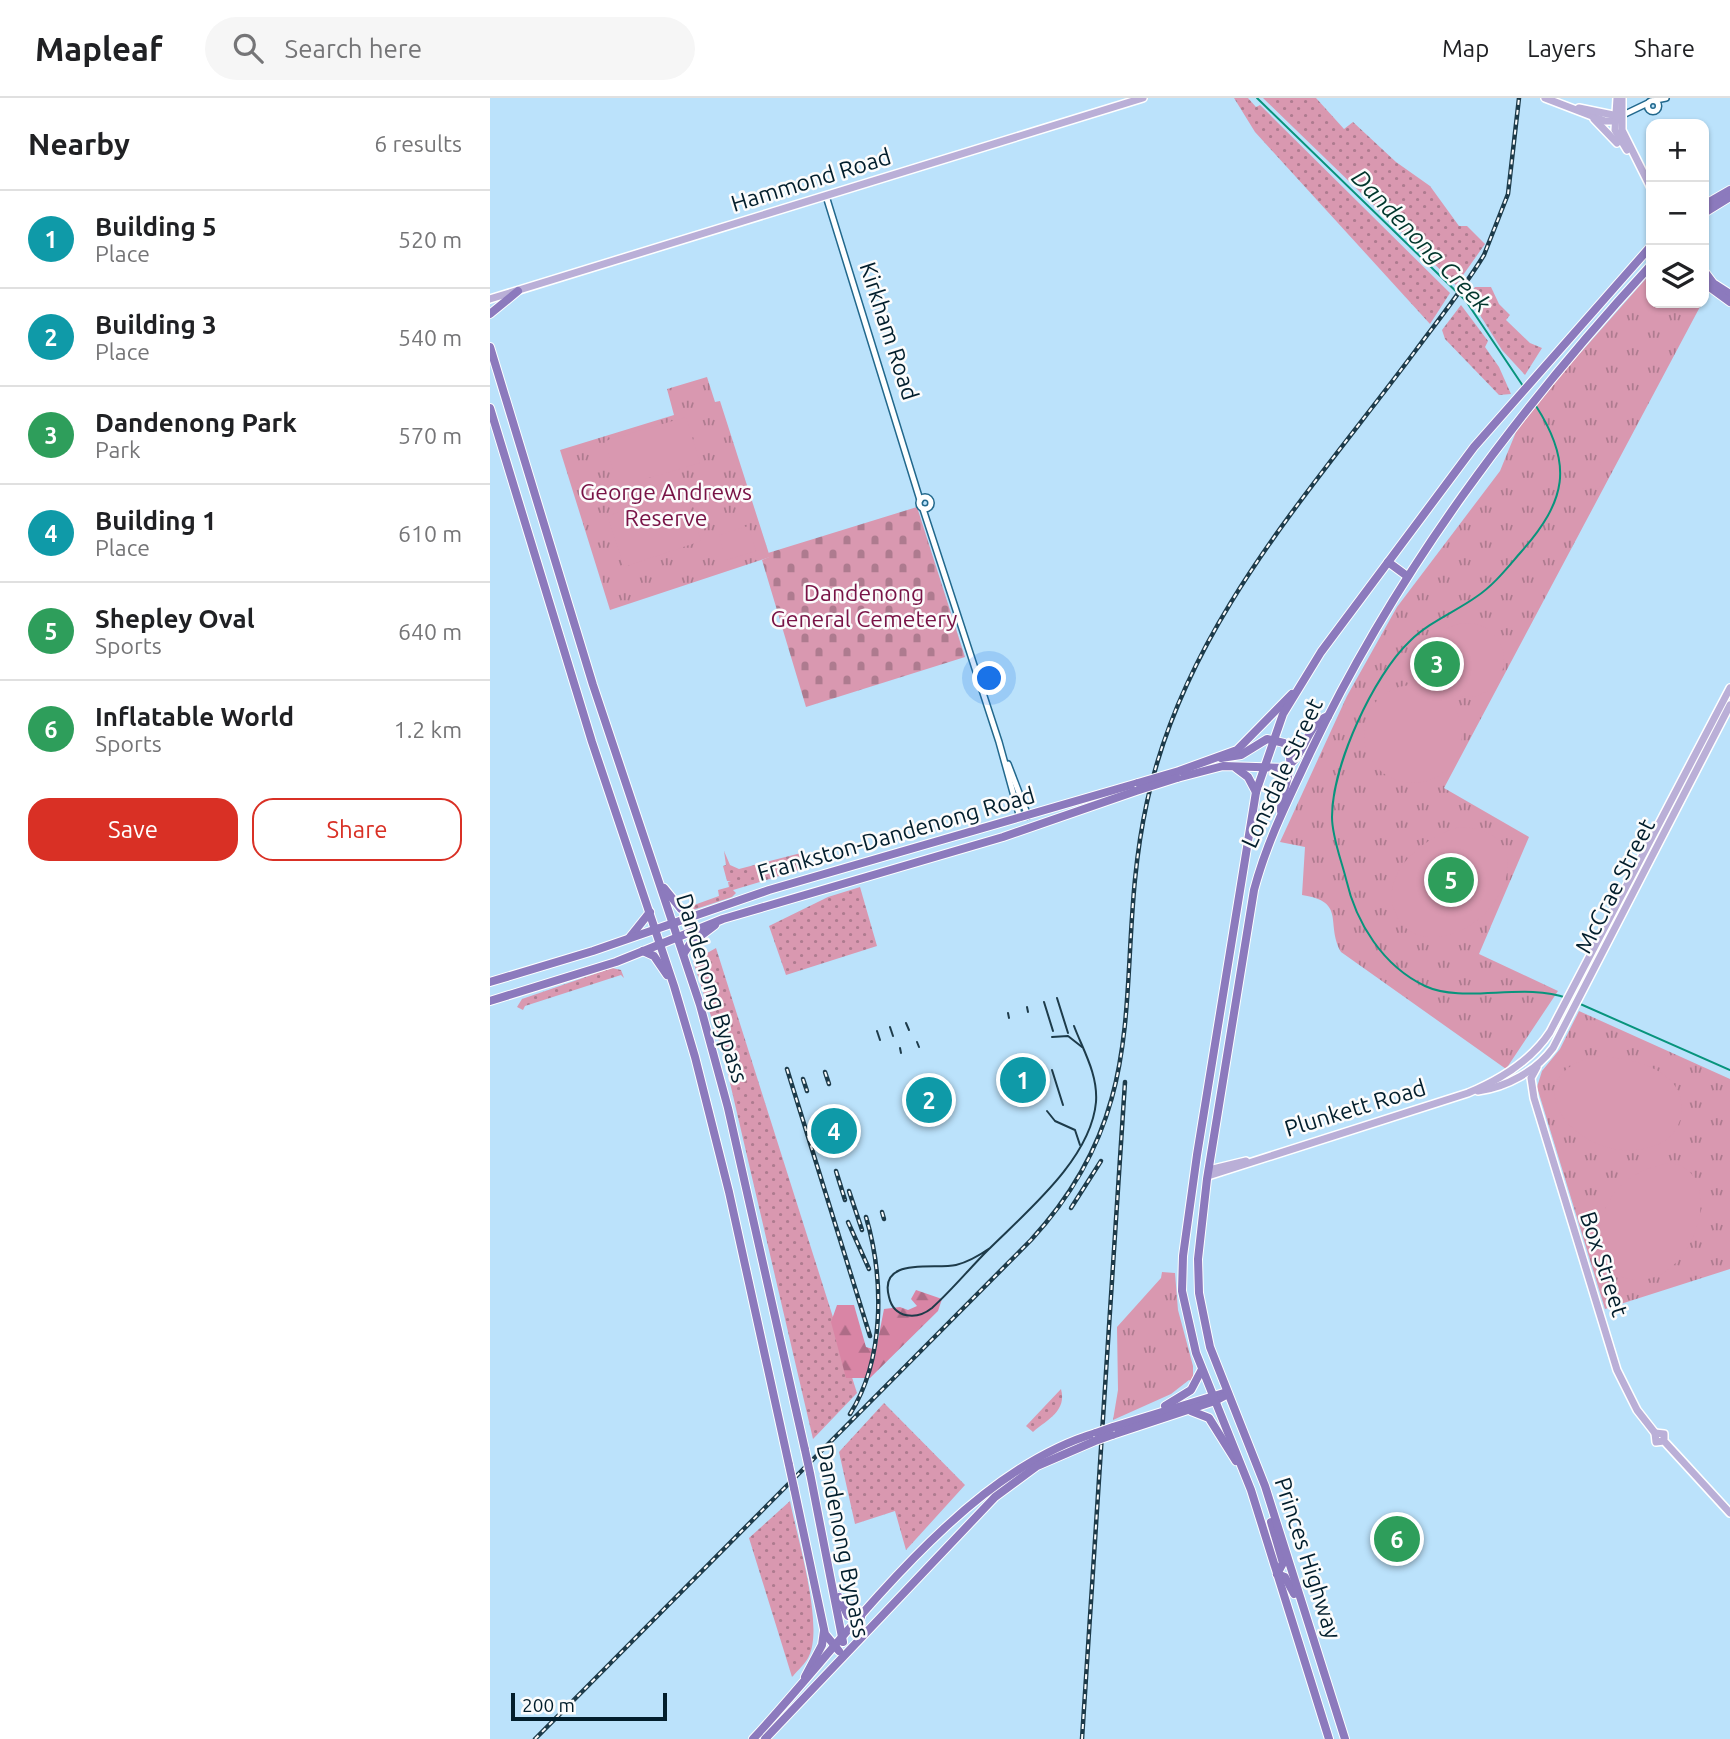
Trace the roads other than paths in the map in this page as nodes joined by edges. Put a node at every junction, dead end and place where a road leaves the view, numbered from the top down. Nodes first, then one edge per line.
1 (1143, 98) edge
2 (1545, 98) edge
3 (1667, 98) edge
4 (1621, 99) edge
5 (1651, 102) junction
6 (1577, 108) junction
7 (1636, 110) junction
8 (1590, 116) junction
9 (1618, 117) junction
10 (1633, 158) junction
11 (1639, 167) junction
12 (1648, 182) edge
13 (1730, 190) edge
14 (826, 196) junction
15 (1730, 197) edge
16 (1709, 202) edge
17 (1709, 210) edge
18 (1646, 252) edge
19 (1646, 271) edge
20 (1709, 278) edge
21 (1709, 287) edge
22 (518, 291) junction
23 (1730, 294) edge
24 (491, 297) edge
25 (1730, 302) edge
26 (490, 314) edge
27 (490, 347) edge
28 (490, 408) edge
29 (1505, 413) junction
30 (1516, 424) junction
31 (923, 498) junction
32 (926, 508) junction
33 (1388, 562) junction
34 (1406, 576) junction
35 (1730, 688) edge
36 (1294, 693) junction
37 (1730, 705) edge
38 (1328, 716) junction
39 (1272, 739) junction
40 (1221, 758) junction
41 (1230, 765) junction
42 (1290, 766) junction
43 (1263, 768) junction
44 (1178, 775) junction
45 (1137, 787) junction
46 (1256, 792) junction
47 (1281, 814) junction
48 (1024, 817) junction
49 (1026, 828) junction
50 (903, 850) junction
51 (908, 865) junction
52 (819, 875) junction
53 (660, 883) junction
54 (824, 891) junction
55 (650, 912) junction
56 (692, 915) junction
57 (723, 919) junction
58 (674, 922) junction
59 (655, 928) junction
60 (678, 935) junction
61 (629, 939) junction
62 (660, 944) junction
63 (643, 951) junction
64 (684, 953) junction
65 (490, 982) edge
66 (674, 986) junction
67 (490, 1001) edge
68 (1223, 1007) junction
69 (1234, 1008) junction
70 (1530, 1055) junction
71 (1545, 1058) junction
72 (1523, 1074) junction
73 (1468, 1093) junction
74 (1534, 1098) junction
75 (1208, 1173) junction
76 (1195, 1175) junction
77 (1202, 1368) junction
78 (1227, 1393) junction
79 (1214, 1398) junction
80 (1188, 1411) junction
81 (1139, 1419) junction
82 (1113, 1431) junction
83 (1095, 1437) junction
84 (1254, 1455) junction
85 (1244, 1472) junction
86 (1730, 1513) edge
87 (934, 1540) junction
88 (927, 1548) junction
89 (942, 1552) junction
90 (1277, 1574) junction
91 (830, 1575) junction
92 (864, 1614) junction
93 (824, 1629) junction
94 (843, 1639) junction
95 (835, 1647) junction
96 (1316, 1649) junction
97 (845, 1654) junction
98 (1323, 1670) junction
99 (1308, 1674) junction
100 (795, 1695) junction
101 (753, 1739) edge
102 (765, 1739) edge
103 (1329, 1739) edge
104 (1345, 1739) edge

1 - 14 main road, Hammond Road
2 - 6 main road
3 - 5 street
3 - 5 street
4 - 7 street
4 - 9 main road
5 - 7 street
6 - 8 main road
6 - 9 main road
7 - 9 street
8 - 9 main road
8 - 10 main road
9 - 10 main road
9 - 11 main road
10 - 11 main road
11 - 12 main road
13 - 16 highway
14 - 22 main road, Hammond Road
14 - 31 street, Kirkham Road
15 - 17 highway
18 - 29 highway, Lonsdale Street
19 - 30 highway, Lonsdale Street
20 - 23 highway
21 - 25 highway
22 - 24 main road, Hammond Road
22 - 26 highway
27 - 53 highway, Dandenong Bypass
28 - 55 highway, Dandenong Bypass
29 - 30 highway
29 - 33 highway, Lonsdale Street
30 - 34 highway, Lonsdale Street
31 - 32 street
31 - 32 street
32 - 48 street
33 - 34 highway
33 - 36 highway, Lonsdale Street
34 - 38 highway, Lonsdale Street
35 - 70 main road, McCrae Street
36 - 39 highway, Lonsdale Street
36 - 40 highway, Frankston-Dandenong Road
37 - 71 main road, McCrae Street
38 - 42 highway
38 - 47 highway, Lonsdale Street
39 - 40 highway
39 - 42 highway
39 - 43 highway, Lonsdale Street
40 - 44 highway, Frankston-Dandenong Road
41 - 43 highway, Frankston-Dandenong Road
41 - 44 highway, Frankston-Dandenong Road
41 - 46 highway
42 - 43 highway, Frankston-Dandenong Road
42 - 47 highway
43 - 46 highway, Lonsdale Street
44 - 45 highway, Frankston-Dandenong Road, bridge
45 - 48 highway, Frankston-Dandenong Road
45 - 49 highway, Frankston-Dandenong Road
46 - 68 highway, Lonsdale Street
47 - 69 highway, Lonsdale Street
48 - 49 highway
48 - 50 highway, Frankston-Dandenong Road
49 - 51 highway, Frankston-Dandenong Road
50 - 51 highway
50 - 52 highway, Frankston-Dandenong Road
51 - 54 highway, Frankston-Dandenong Road
52 - 54 highway
52 - 56 highway, Frankston-Dandenong Road
53 - 56 highway
53 - 58 highway, Dandenong Bypass
54 - 57 highway, Frankston-Dandenong Road
55 - 59 highway, Dandenong Bypass
55 - 61 highway
56 - 58 highway, Frankston-Dandenong Road
57 - 60 highway, Frankston-Dandenong Road
57 - 64 highway
58 - 59 highway, Frankston-Dandenong Road
58 - 60 highway, Dandenong Bypass
59 - 61 highway, Frankston-Dandenong Road
59 - 62 highway, Dandenong Bypass
60 - 62 highway, Frankston-Dandenong Road
60 - 64 highway, Dandenong Bypass
61 - 65 highway, Frankston-Dandenong Road
62 - 63 highway, Frankston-Dandenong Road
62 - 66 highway, Dandenong Bypass
63 - 66 highway
63 - 67 highway, Frankston-Dandenong Road
64 - 91 highway, Dandenong Bypass, bridge
66 - 93 highway, Dandenong Bypass, bridge
68 - 69 highway
68 - 76 highway, Lonsdale Street
69 - 75 highway, Lonsdale Street
70 - 72 main road
70 - 73 main road, Plunkett Road
71 - 72 main road, McCrae Street
71 - 74 main road, Box Street
72 - 73 main road, Plunkett Road
72 - 74 main road, Box Street
73 - 75 main road, Plunkett Road
74 - 86 main road, Box Street
75 - 76 highway
75 - 78 highway, Lonsdale Street
76 - 77 highway, Lonsdale Street
77 - 79 highway, Lonsdale Street
77 - 81 highway
78 - 79 highway
78 - 84 highway, Princes Highway
79 - 80 highway
79 - 81 highway
79 - 85 highway, Princes Highway
80 - 82 highway
80 - 85 highway
81 - 82 highway
82 - 83 highway, bridge
83 - 87 highway
83 - 89 highway
84 - 90 highway
84 - 96 highway, Princes Highway
85 - 90 highway, Princes Highway
87 - 88 highway
87 - 89 highway
88 - 89 highway
88 - 92 highway
89 - 97 highway
90 - 96 highway
90 - 99 highway, Princes Highway
91 - 92 highway
91 - 94 highway, Dandenong Bypass
92 - 94 highway
93 - 95 highway, Dandenong Bypass
93 - 100 highway
94 - 95 highway
94 - 97 highway, Dandenong Bypass
95 - 97 highway, Dandenong Bypass
95 - 100 highway
96 - 98 highway, Princes Highway
97 - 102 highway
98 - 99 highway
98 - 104 highway, Princes Highway
99 - 103 highway, Princes Highway
100 - 101 highway

